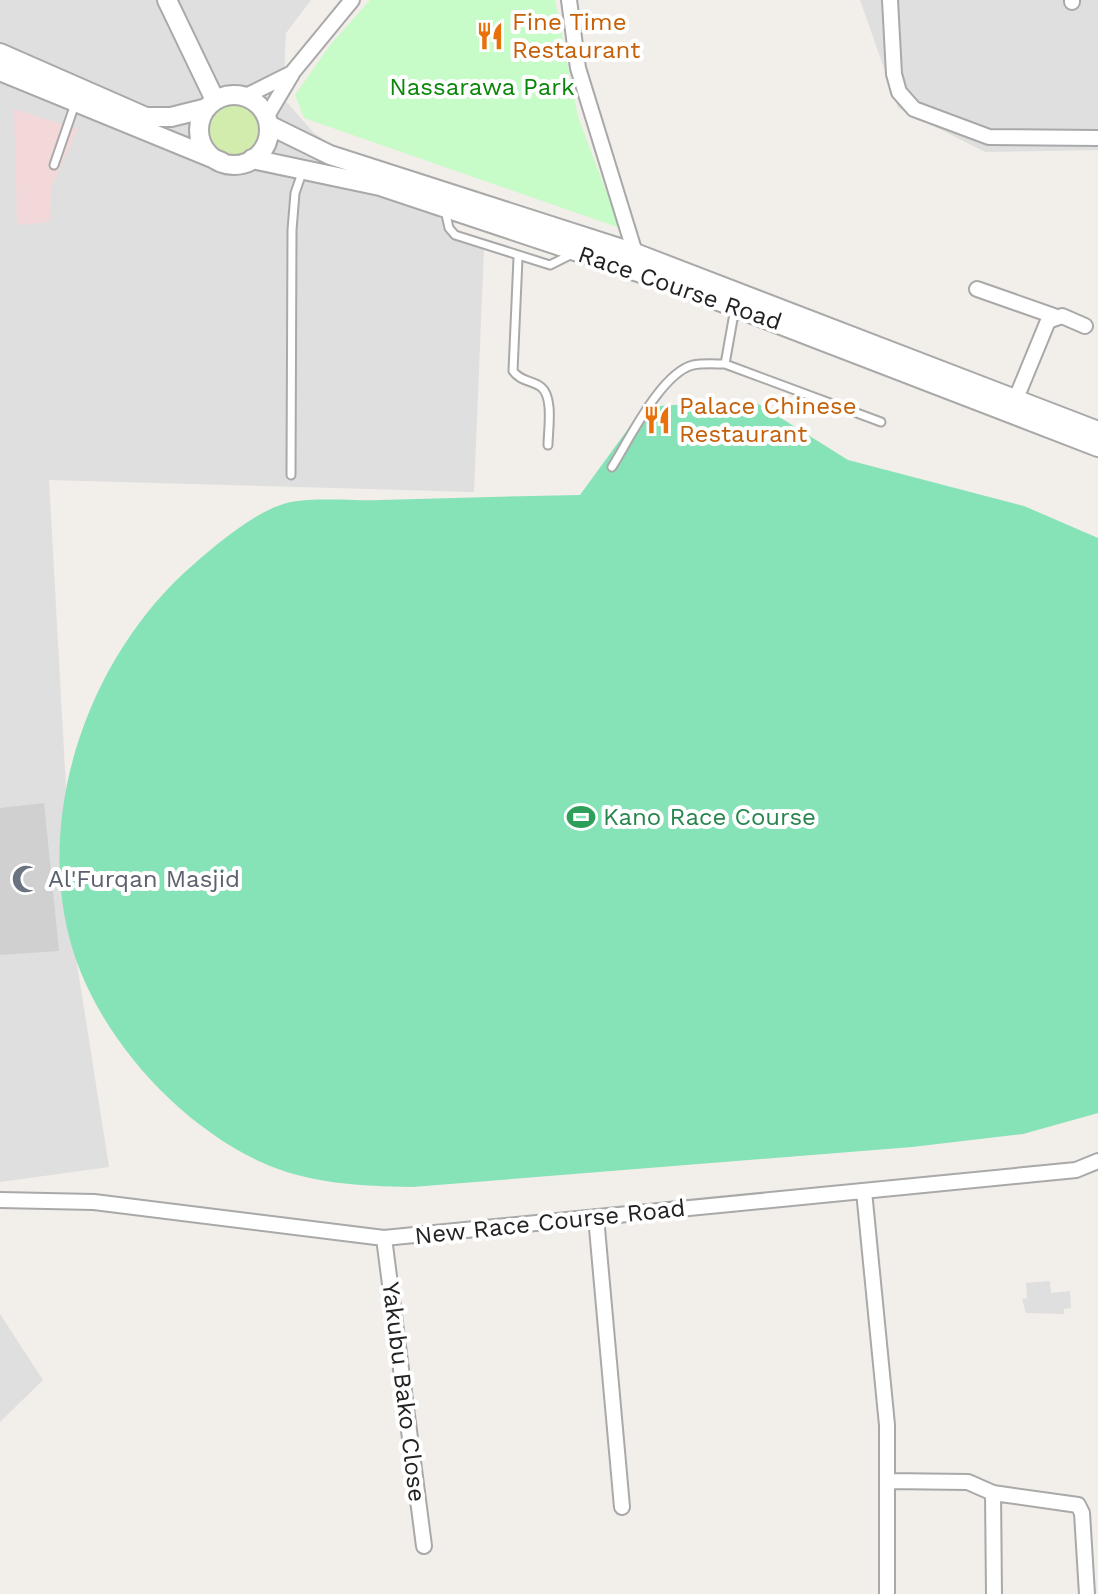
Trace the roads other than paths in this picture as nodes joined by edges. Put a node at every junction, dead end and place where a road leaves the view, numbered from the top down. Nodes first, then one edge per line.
1 (167, 0) edge
2 (352, 0) edge
3 (569, 0) edge
4 (890, 0) edge
5 (0, 53) edge
6 (0, 71) edge
7 (292, 73) junction
8 (246, 96) junction
9 (75, 102) junction
10 (211, 104) junction
11 (268, 120) junction
12 (1098, 138) edge
13 (252, 159) junction
14 (222, 162) junction
15 (54, 165) dead end
16 (304, 168) junction
17 (445, 210) junction
18 (576, 252) junction
19 (635, 253) junction
20 (518, 258) junction
21 (977, 289) dead end
22 (735, 306) junction
23 (1054, 316) junction
24 (1085, 326) dead end
25 (725, 364) junction
26 (1015, 401) junction
27 (881, 422) dead end
28 (1098, 431) edge
29 (548, 445) dead end
30 (1098, 447) edge
31 (612, 467) dead end
32 (291, 475) dead end
33 (1098, 1161) edge
34 (864, 1191) junction
35 (0, 1200) edge
36 (596, 1217) junction
37 (384, 1238) junction
38 (887, 1481) junction
39 (993, 1493) junction
40 (622, 1507) dead end
41 (424, 1546) dead end
42 (887, 1594) edge
43 (994, 1594) edge
44 (1087, 1594) edge

1 - 10 street
2 - 7 street
3 - 19 street
4 - 12 street
5 - 10 street
6 - 9 street
7 - 8 street
7 - 11 street
8 - 10 street
8 - 11 street
9 - 14 street
9 - 15 lane
10 - 14 street
11 - 13 street
11 - 19 street, Race Course Road
13 - 14 street
13 - 16 street, Race Course Road
16 - 17 street, Race Course Road
16 - 32 lane
17 - 18 street, Race Course Road
17 - 20 lane
18 - 20 lane
18 - 22 street, Race Course Road
19 - 26 street, Race Course Road
20 - 29 lane
21 - 23 street
22 - 25 lane
22 - 30 street, Race Course Road
23 - 24 street
23 - 26 street
25 - 27 lane
25 - 31 lane
26 - 28 street, Race Course Road
33 - 34 street, New Race Course Road
34 - 36 street, New Race Course Road
34 - 38 street
35 - 37 street, New Race Course Road
36 - 37 street, New Race Course Road
36 - 40 street
37 - 41 street, Yakubu Bako Close
38 - 39 street
38 - 42 street
39 - 43 street
39 - 44 street

